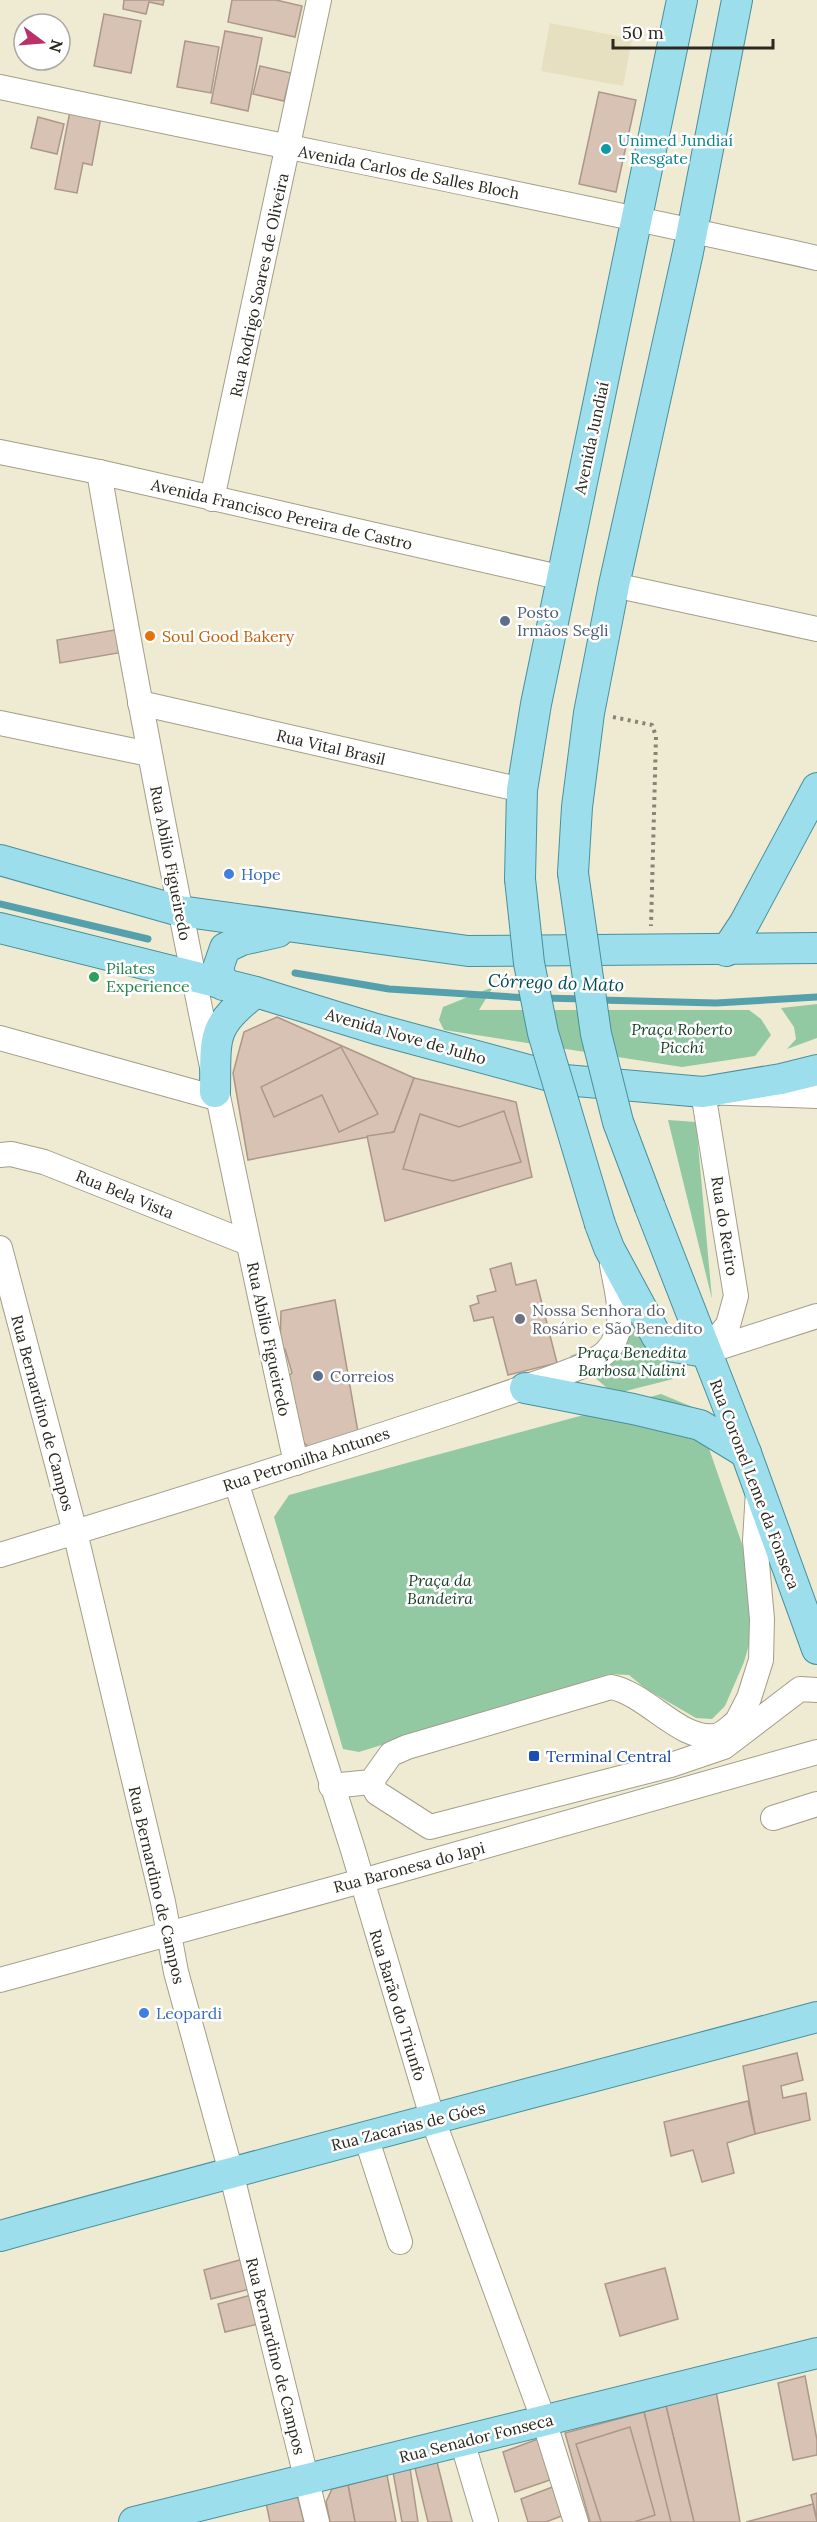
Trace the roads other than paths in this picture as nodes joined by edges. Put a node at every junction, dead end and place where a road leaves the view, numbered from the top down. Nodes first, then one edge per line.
1 (319, 0) edge
2 (682, 0) edge
3 (737, 0) edge
4 (0, 87) edge
5 (288, 148) junction
6 (638, 218) junction
7 (692, 230) junction
8 (817, 258) edge
9 (0, 452) edge
10 (99, 472) junction
11 (212, 499) junction
12 (563, 578) junction
13 (614, 585) junction
14 (817, 629) edge
15 (140, 704) junction
16 (0, 723) edge
17 (150, 754) junction
18 (817, 788) edge
19 (522, 790) junction
20 (0, 860) edge
21 (180, 911) junction
22 (0, 928) edge
23 (296, 928) junction
24 (817, 948) edge
25 (726, 951) junction
26 (192, 977) junction
27 (223, 985) junction
28 (256, 992) junction
29 (0, 1038) edge
30 (817, 1070) edge
31 (703, 1092) junction
32 (216, 1095) junction
33 (817, 1096) edge
34 (0, 1155) edge
35 (605, 1236) junction
36 (248, 1243) junction
37 (0, 1248) edge
38 (817, 1316) edge
39 (705, 1352) junction
40 (525, 1388) junction
41 (746, 1453) junction
42 (296, 1463) junction
43 (236, 1482) junction
44 (759, 1487) junction
45 (75, 1532) junction
46 (0, 1555) edge
47 (817, 1649) edge
48 (817, 1690) edge
49 (736, 1722) junction
50 (689, 1731) junction
51 (724, 1747) junction
52 (817, 1752) edge
53 (671, 1765) junction
54 (331, 1786) junction
55 (374, 1787) junction
56 (817, 1804) edge
57 (773, 1818) dead end
58 (344, 1819) junction
59 (361, 1881) junction
60 (168, 1933) junction
61 (0, 1980) edge
62 (817, 2017) edge
63 (434, 2120) junction
64 (366, 2137) junction
65 (231, 2172) junction
66 (0, 2236) edge
67 (400, 2242) dead end
68 (817, 2353) edge
69 (544, 2421) junction
70 (462, 2441) junction
71 (306, 2479) junction
72 (206, 2513) edge
73 (134, 2522) edge
74 (317, 2522) edge
75 (486, 2522) edge
76 (576, 2522) edge

1 - 5 street, Rua Rodrigo Soares de Oliveira
2 - 6 main road, Avenida Jundiaí
3 - 7 main road
4 - 5 street, Avenida Carlos de Salles Bloch
5 - 6 street, Avenida Carlos de Salles Bloch
5 - 11 street, Rua Rodrigo Soares de Oliveira
6 - 7 street, Avenida Carlos de Salles Bloch
6 - 12 main road, Avenida Jundiaí
7 - 8 street, Avenida Carlos de Salles Bloch
7 - 13 main road
9 - 10 street, Avenida Francisco Pereira de Castro
10 - 11 street, Avenida Francisco Pereira de Castro
10 - 15 street, Rua Abilio Figueiredo
11 - 12 street, Avenida Francisco Pereira de Castro
12 - 19 main road, Avenida Jundiaí
13 - 14 street
13 - 39 main road, bridge
15 - 17 street, Rua Abilio Figueiredo
15 - 19 street, Rua Vital Brasil
16 - 17 street
17 - 21 street, Rua Abilio Figueiredo
18 - 25 main road
19 - 35 main road, Avenida Jundiaí, bridge
20 - 21 main road
21 - 23 main road
21 - 26 street, Rua Abilio Figueiredo
22 - 26 main road, Avenida Nove de Julho
23 - 25 main road
23 - 27 main road
24 - 25 main road
26 - 27 main road, Avenida Nove de Julho
26 - 32 street, Rua Abilio Figueiredo
27 - 28 main road, Avenida Nove de Julho
28 - 31 main road, Avenida Nove de Julho
28 - 32 main road
29 - 32 street
30 - 31 main road, Avenida Nove de Julho
31 - 33 street
31 - 39 street, Rua do Retiro
32 - 36 street, Rua Abilio Figueiredo
34 - 36 street, Rua Bela Vista
35 - 39 main road, Avenida Jundiaí
35 - 40 street, Rua Petronilha Antunes
36 - 42 street, Rua Abilio Figueiredo
37 - 45 street, Rua Bernardino de Campos
38 - 39 street
39 - 41 main road, Rua Coronel Leme da Fonseca
40 - 41 main road
40 - 42 street, Rua Petronilha Antunes
41 - 44 main road, Rua Coronel Leme da Fonseca
42 - 43 street, Rua Petronilha Antunes
43 - 45 street, Rua Petronilha Antunes
43 - 54 street, Rua Barão do Triunfo
44 - 47 main road, Rua Coronel Leme da Fonseca
44 - 49 street
45 - 46 street, Rua Petronilha Antunes
45 - 60 street, Rua Bernardino de Campos
48 - 51 street
49 - 50 street
49 - 51 street
50 - 53 street
50 - 55 street
51 - 53 street
52 - 59 street, Rua Baronesa do Japi
53 - 55 street
54 - 55 street
54 - 58 street, Rua Barão do Triunfo
55 - 58 street
56 - 57 street
58 - 59 street, Rua Barão do Triunfo
59 - 60 street, Rua Baronesa do Japi
59 - 63 street, Rua Barão do Triunfo
60 - 61 street, Rua Baronesa do Japi
60 - 65 street, Rua Bernardino de Campos
62 - 63 main road, Rua Zacarias de Góes
63 - 64 main road, Rua Zacarias de Góes
63 - 69 street, Rua Barão do Triunfo
64 - 65 main road, Rua Zacarias de Góes
64 - 67 street
65 - 66 main road, Rua Zacarias de Góes
65 - 71 street, Rua Bernardino de Campos
68 - 69 main road, Rua Senador Fonseca
69 - 70 main road, Rua Senador Fonseca
69 - 76 street, Rua Barão do Triunfo
70 - 71 main road, Rua Senador Fonseca
70 - 75 street
71 - 72 main road, Rua Senador Fonseca
71 - 74 street, Rua Bernardino de Campos
72 - 73 main road, Rua Senador Fonseca

